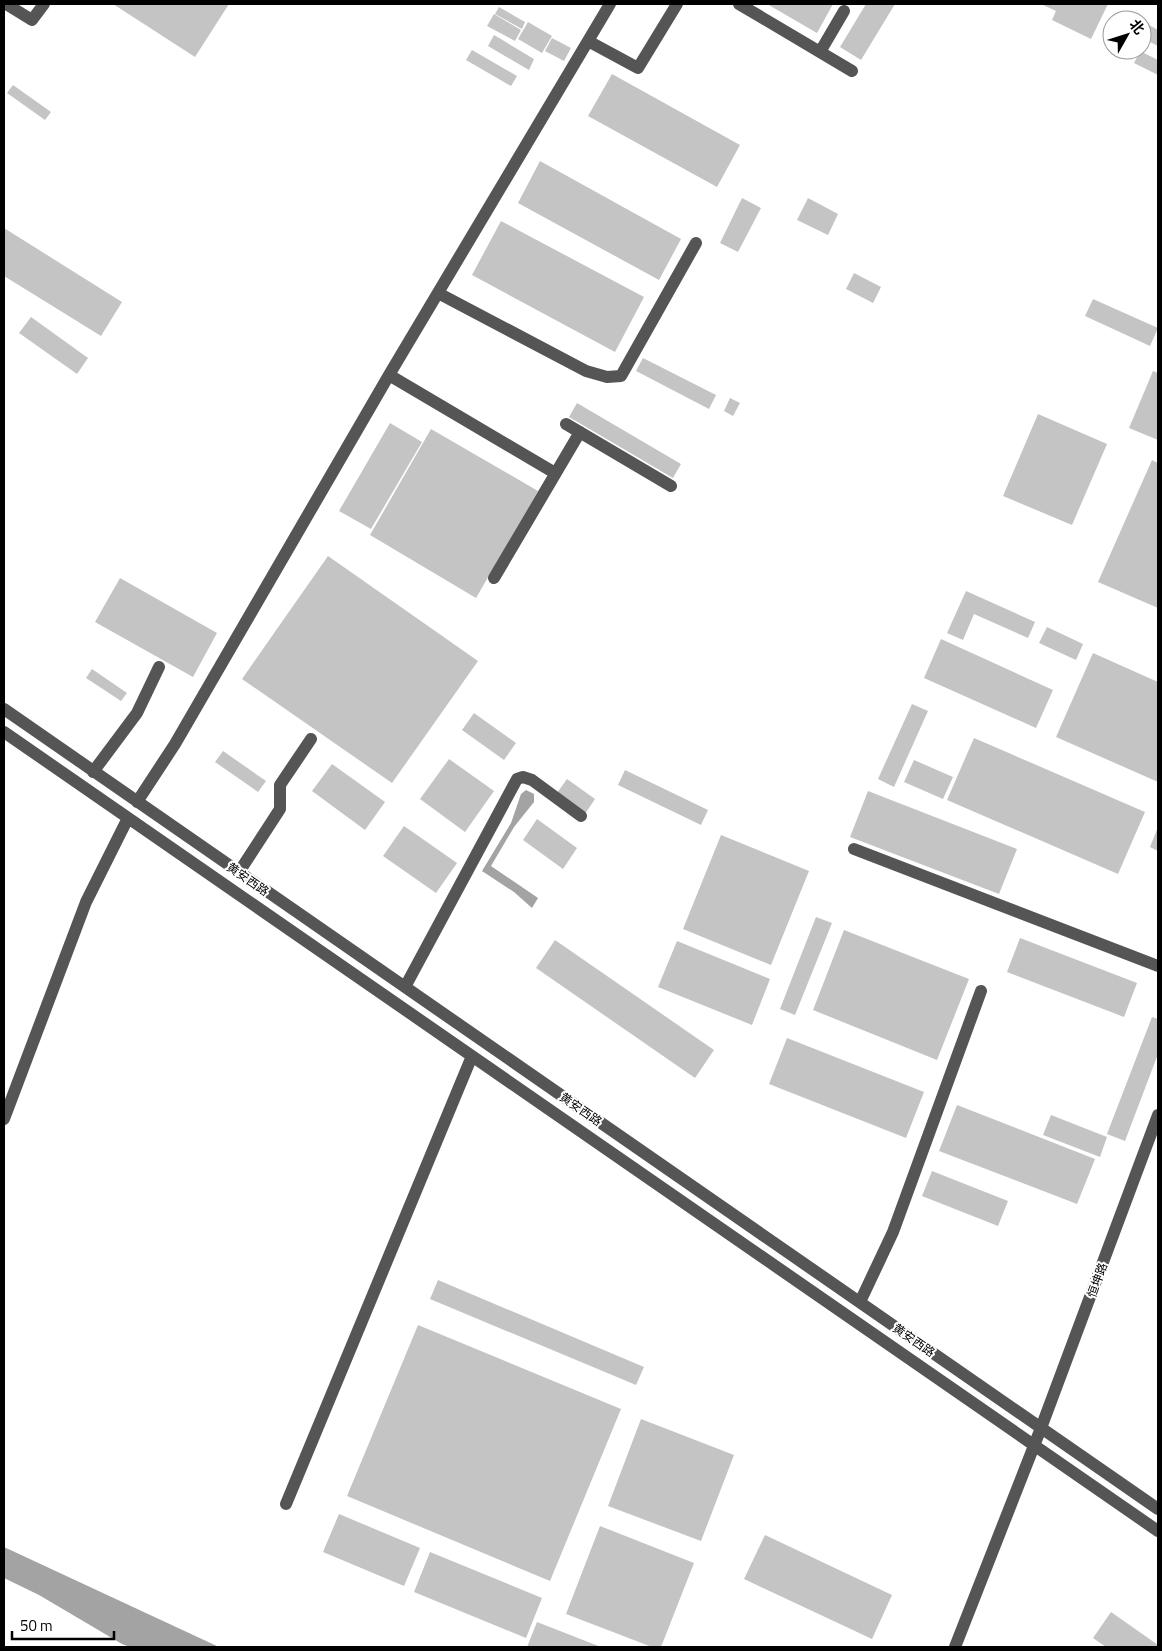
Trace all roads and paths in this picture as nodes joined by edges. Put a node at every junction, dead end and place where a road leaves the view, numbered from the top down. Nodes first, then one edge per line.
1 (6, 4) edge
2 (44, 4) edge
3 (610, 4) edge
4 (677, 4) edge
5 (739, 4) edge
6 (844, 11) dead end
7 (588, 41) junction
8 (820, 52) junction
9 (852, 71) dead end
10 (696, 242) dead end
11 (438, 292) junction
12 (389, 376) junction
13 (566, 424) dead end
14 (580, 432) junction
15 (555, 473) junction
16 (671, 486) dead end
17 (494, 578) dead end
18 (159, 667) dead end
19 (4, 710) edge
20 (4, 732) edge
21 (311, 739) dead end
22 (94, 772) junction
23 (137, 802) junction
24 (581, 816) dead end
25 (128, 818) junction
26 (854, 849) dead end
27 (238, 872) junction
28 (1158, 966) edge
29 (405, 987) junction
30 (981, 991) dead end
31 (472, 1056) junction
32 (1158, 1115) edge
33 (4, 1119) edge
34 (860, 1302) junction
35 (1041, 1428) junction
36 (1035, 1444) junction
37 (286, 1504) dead end
38 (1158, 1509) edge
39 (1158, 1531) edge
40 (955, 1647) edge

1 - 2 street
3 - 7 street
4 - 7 street
5 - 8 street
6 - 8 street
7 - 11 street
8 - 9 street
10 - 11 street
11 - 12 street
12 - 15 street
12 - 23 street
13 - 14 street
14 - 15 street
14 - 16 street
15 - 17 street
18 - 22 street
19 - 22 street, 黄安西路
20 - 25 street, 黄安西路
21 - 27 street
22 - 23 street, 黄安西路
23 - 27 street, 黄安西路
24 - 29 street
25 - 31 street, 黄安西路
25 - 33 street
26 - 28 street
27 - 29 street, 黄安西路
29 - 34 street, 黄安西路
30 - 34 street
31 - 36 street, 黄安西路
31 - 37 street
32 - 35 street, 恒坤路
34 - 35 street, 黄安西路
35 - 36 street, 恒坤路
35 - 38 street, 黄安西路
36 - 39 street, 黄安西路
36 - 40 street, 恒坤路

